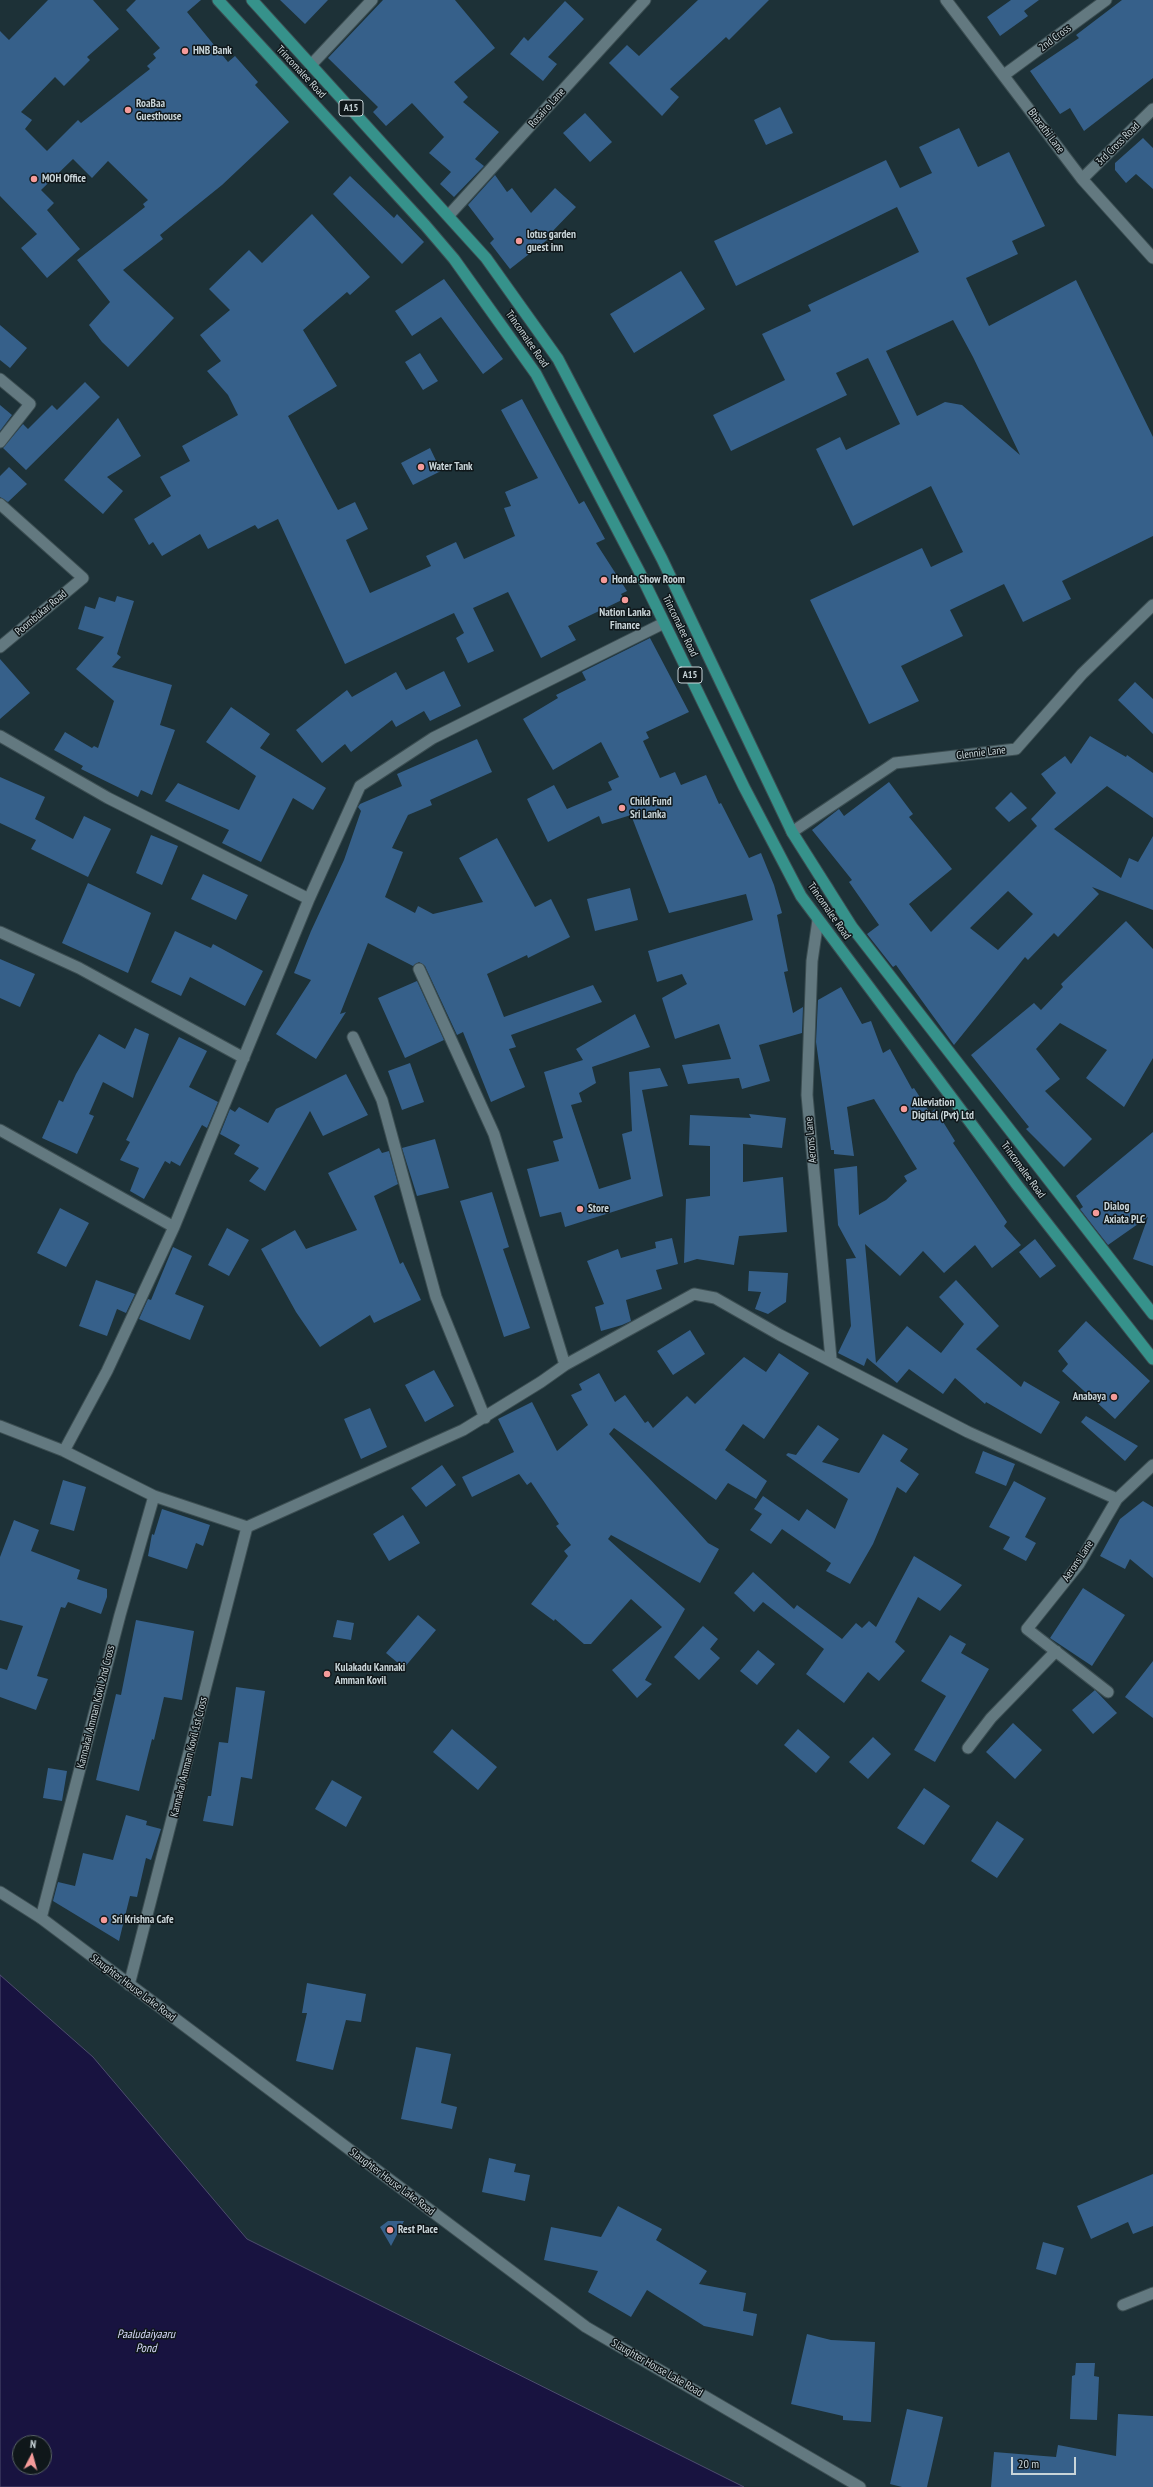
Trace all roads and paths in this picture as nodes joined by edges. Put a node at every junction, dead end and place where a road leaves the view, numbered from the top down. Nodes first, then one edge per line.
1 (218, 0) edge
2 (252, 0) edge
3 (372, 0) edge
4 (645, 0) edge
5 (946, 0) edge
6 (1106, 0) edge
7 (312, 64) junction
8 (1004, 75) junction
9 (1153, 109) edge
10 (1082, 179) junction
11 (449, 215) junction
12 (1153, 258) edge
13 (0, 379) edge
14 (0, 442) edge
15 (0, 504) edge
16 (1153, 605) edge
17 (664, 623) junction
18 (0, 647) edge
19 (0, 736) edge
20 (792, 832) junction
21 (309, 899) junction
22 (818, 920) junction
23 (0, 932) edge
24 (419, 969) dead end
25 (353, 1037) dead end
26 (244, 1058) junction
27 (0, 1130) edge
28 (174, 1227) junction
29 (1153, 1314) edge
30 (831, 1359) junction
31 (1153, 1359) edge
32 (565, 1365) junction
33 (485, 1418) junction
34 (0, 1426) edge
35 (64, 1451) junction
36 (1153, 1465) edge
37 (154, 1496) junction
38 (1117, 1499) junction
39 (247, 1528) junction
40 (1056, 1651) junction
41 (1108, 1692) dead end
42 (968, 1748) dead end
43 (0, 1892) edge
44 (42, 1918) junction
45 (129, 1985) junction
46 (1153, 2293) edge
47 (1123, 2305) dead end
48 (860, 2487) edge

1 - 17 highway, Trincomalee Road / A15
2 - 7 highway, Trincomalee Road / A15
3 - 7 street
4 - 11 street, Rosairo Lane
5 - 8 street, Bharathi Lane
6 - 8 street, 2nd Cross
7 - 11 highway, Trincomalee Road / A15
8 - 10 street, Bharathi Lane
9 - 10 street, 3rd Cross Road
10 - 12 street, Bharathi Lane
11 - 20 highway, Trincomalee Road / A15
13 - 14 street
15 - 18 street, Poombukar Road
16 - 20 street, Glennie Lane
17 - 21 street
17 - 22 highway, Trincomalee Road / A15
19 - 21 street
20 - 29 highway, Trincomalee Road / A15
21 - 26 street
22 - 30 street, Aerons Lane
22 - 31 highway, Trincomalee Road / A15
23 - 26 street
24 - 32 street
25 - 33 street
26 - 28 street
27 - 28 street
28 - 35 street
30 - 32 street
30 - 38 street
32 - 33 street
33 - 39 street
34 - 35 street
35 - 37 street
36 - 38 street, Aerons Lane
37 - 39 street
37 - 44 street, Kannakai Amman Kovil 2nd Cross
38 - 40 street, Aerons Lane
39 - 45 street, Kannakai Amman Kovil 1st Cross
40 - 41 street, Aerons Lane
40 - 42 street
43 - 44 street, Slaughter House Lake Road
44 - 45 street, Slaughter House Lake Road
45 - 48 street, Slaughter House Lake Road
46 - 47 street

